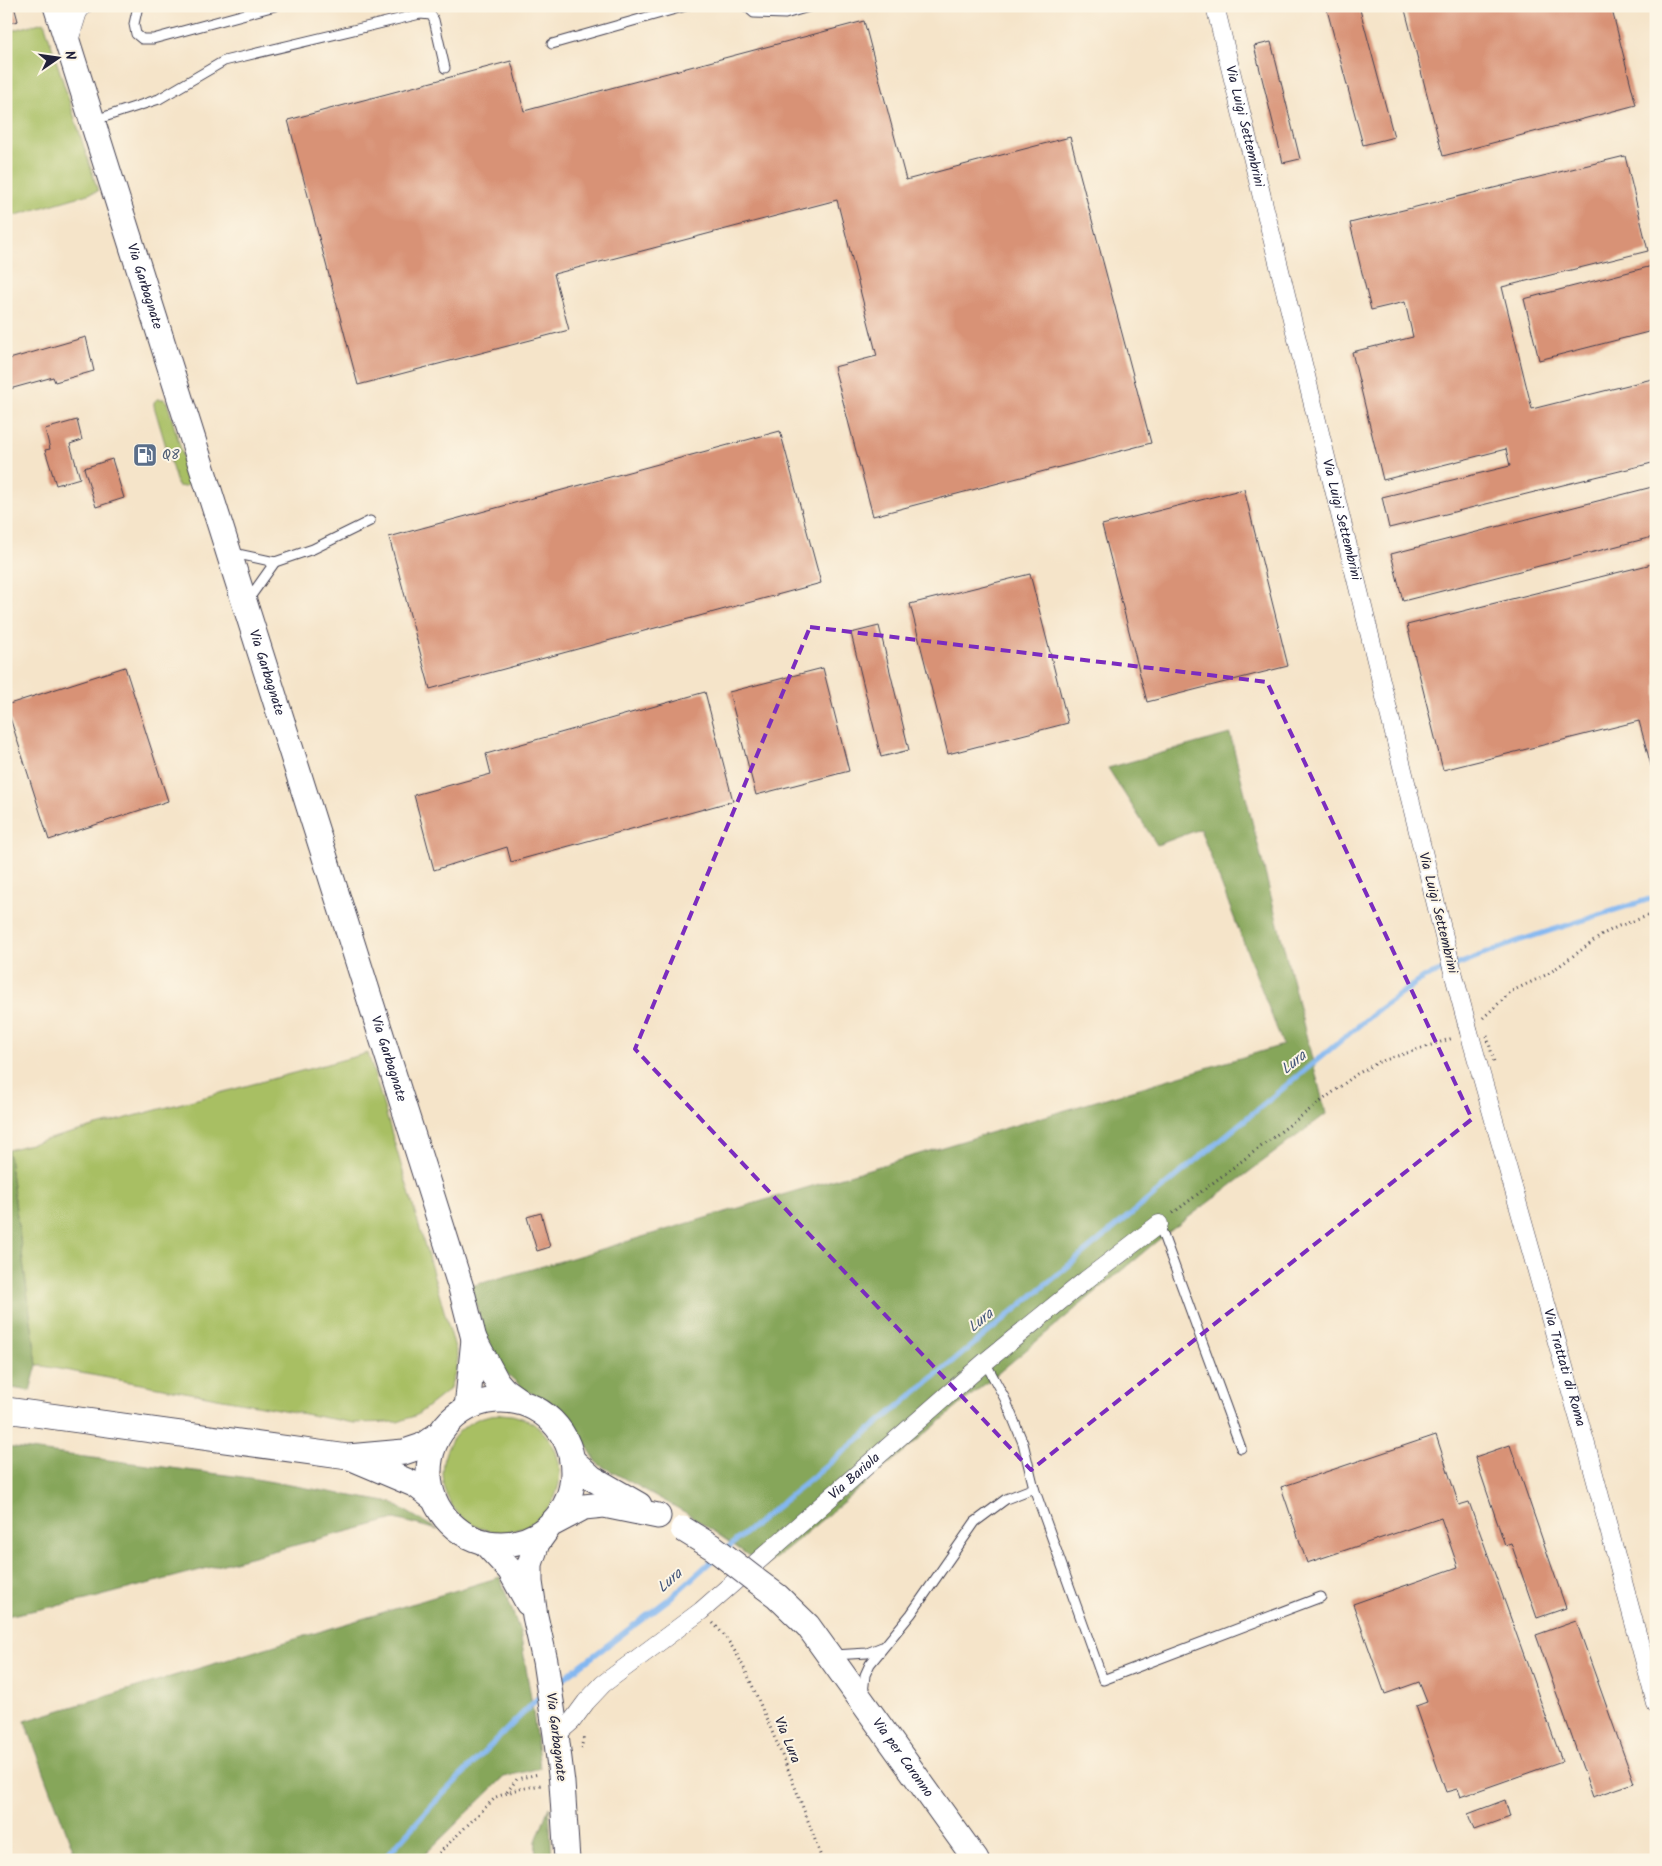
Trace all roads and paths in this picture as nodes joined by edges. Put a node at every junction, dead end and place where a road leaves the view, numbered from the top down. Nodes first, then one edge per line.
1 (56, 6) edge
2 (82, 6) edge
3 (138, 6) edge
4 (275, 6) edge
5 (686, 6) edge
6 (746, 6) edge
7 (812, 6) edge
8 (1215, 6) edge
9 (68, 44) junction
10 (552, 44) dead end
11 (445, 68) dead end
12 (92, 121) junction
13 (370, 521) dead end
14 (228, 552) junction
15 (275, 562) junction
16 (245, 605) junction
17 (1656, 913) edge
18 (1548, 974) dead end
19 (1469, 1032) joint
20 (1357, 1074) dead end
21 (1159, 1224) junction
22 (474, 1339) junction
23 (985, 1362) junction
24 (521, 1402) junction
25 (467, 1408) junction
26 (6, 1410) edge
27 (439, 1434) junction
28 (1241, 1448) dead end
29 (348, 1457) junction
30 (572, 1460) junction
31 (1034, 1488) junction
32 (433, 1498) junction
33 (658, 1516) junction
34 (550, 1525) junction
35 (485, 1543) junction
36 (1322, 1597) dead end
37 (535, 1616) junction
38 (724, 1633) dead end
39 (884, 1646) junction
40 (828, 1655) junction
41 (863, 1703) junction
42 (1656, 1704) edge
43 (556, 1736) junction
44 (562, 1783) junction
45 (432, 1860) edge
46 (567, 1860) edge
47 (822, 1860) edge
48 (976, 1860) edge

1 - 9 street, Via Garbagnate
2 - 9 street
3 - 4 lane
5 - 10 lane
6 - 7 lane
8 - 19 street, Via Luigi Settembrini, bridge
9 - 12 street, Via Garbagnate
11 - 12 lane
12 - 14 street, Via Garbagnate
13 - 15 lane
14 - 15 lane
14 - 16 street, Via Garbagnate
15 - 16 lane
16 - 22 street, Via Garbagnate
17 - 18 path
19 - 42 street, Via Trattati di Roma
20 - 21 path
21 - 23 street, Via Bariola
21 - 28 lane
22 - 24 street, Via Garbagnate
22 - 25 street, Via Garbagnate
23 - 31 lane
23 - 43 street, Via Bariola
24 - 25 street
24 - 30 street
25 - 27 street
26 - 29 street
27 - 29 street
27 - 32 street
29 - 32 street
30 - 33 street
30 - 34 street
31 - 36 lane
31 - 39 lane
32 - 35 street
33 - 34 street
33 - 40 street, Via per Caronno, bridge
34 - 35 street
34 - 37 street, Via Garbagnate
35 - 37 street, Via Garbagnate
37 - 43 street, Via Garbagnate
38 - 47 path, Via Lura
39 - 40 lane
39 - 41 lane
40 - 41 street, Via per Caronno
41 - 48 street, Via per Caronno
43 - 44 street, Via Garbagnate
44 - 45 path
44 - 46 street, Via Garbagnate

